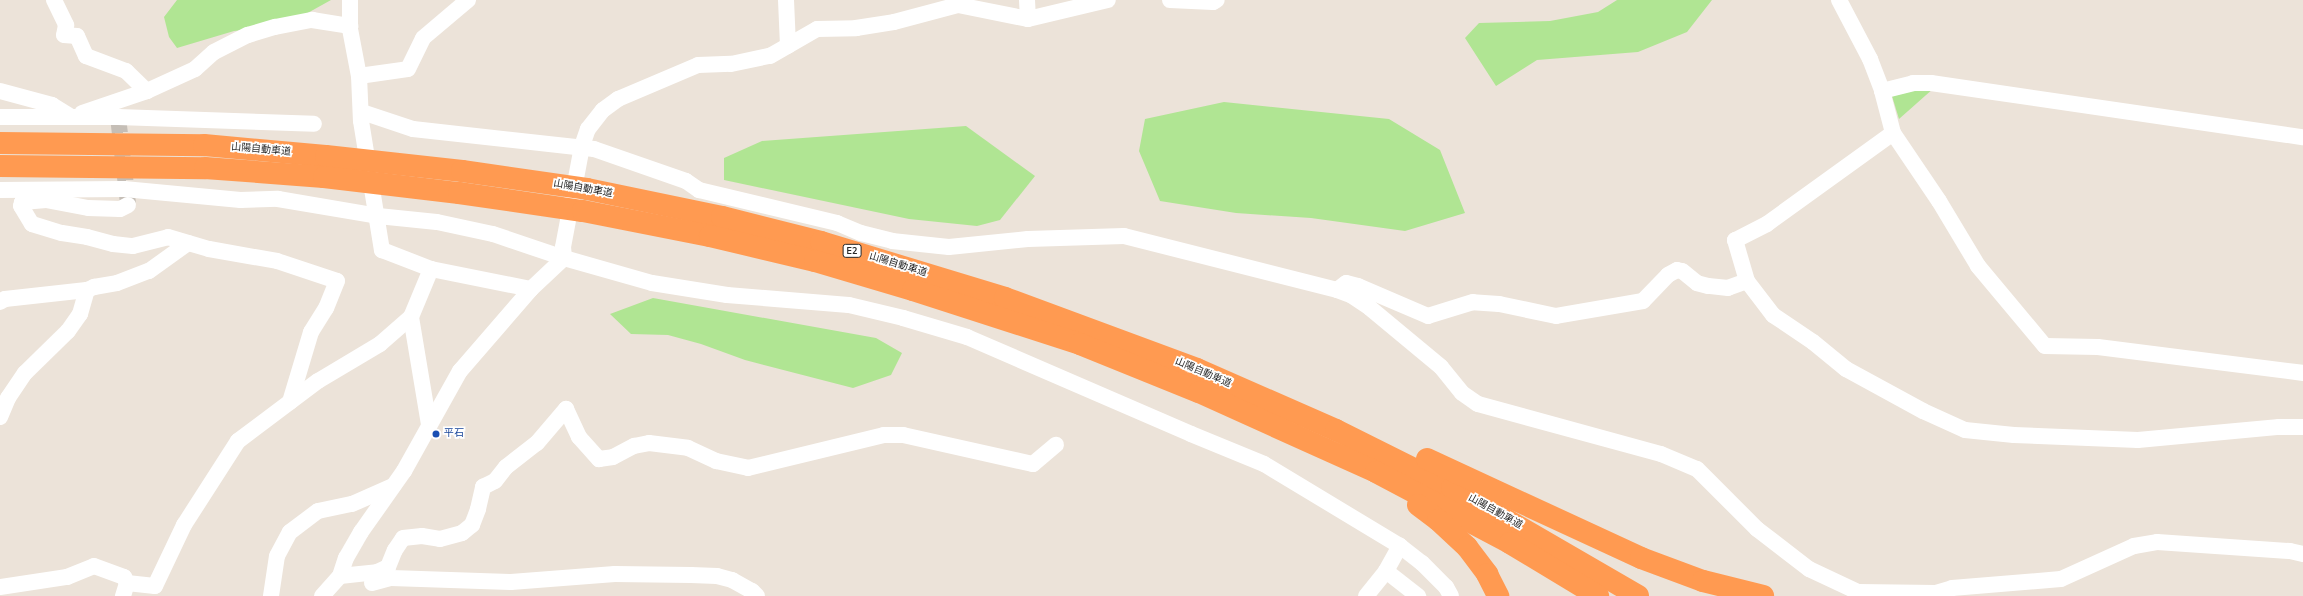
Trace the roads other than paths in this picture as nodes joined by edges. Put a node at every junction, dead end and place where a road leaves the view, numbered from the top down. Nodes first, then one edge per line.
1 (54, 0) edge
2 (350, 0) edge
3 (468, 0) edge
4 (786, 0) edge
5 (1026, 0) edge
6 (1108, 0) edge
7 (1170, 0) edge
8 (1217, 0) edge
9 (1839, 0) edge
10 (956, 2) edge
11 (1028, 19) junction
12 (351, 26) junction
13 (788, 46) junction
14 (358, 76) junction
15 (1885, 90) junction
16 (0, 91) edge
17 (147, 91) junction
18 (361, 116) junction
19 (0, 117) edge
20 (72, 117) junction
21 (314, 124) dead end
22 (1893, 133) junction
23 (2303, 137) edge
24 (0, 143) edge
25 (581, 150) junction
26 (0, 166) edge
27 (0, 190) edge
28 (128, 205) dead end
29 (188, 243) junction
30 (563, 253) junction
31 (431, 269) junction
32 (1747, 281) junction
33 (531, 289) junction
34 (87, 290) junction
35 (1337, 290) junction
36 (0, 302) edge
37 (411, 317) junction
38 (1197, 369) junction
39 (2303, 373) edge
40 (290, 402) junction
41 (0, 417) edge
42 (429, 424) junction
43 (2303, 427) edge
44 (1056, 445) dead end
45 (1340, 454) junction
46 (394, 486) junction
47 (1400, 546) junction
48 (2303, 554) edge
49 (1386, 571) junction
50 (340, 576) junction
51 (0, 586) edge
52 (125, 590) edge
53 (271, 596) edge
54 (322, 596) edge
55 (757, 596) edge
56 (1366, 596) edge
57 (1418, 596) edge
58 (1451, 596) edge
59 (1498, 596) edge
60 (1598, 596) edge
61 (1638, 596) edge
62 (1763, 596) edge

1 - 17 street
2 - 12 street
3 - 14 street
4 - 13 street
5 - 11 street
6 - 11 street
7 - 8 street
9 - 15 street
10 - 11 street
10 - 13 street
12 - 14 street
12 - 17 street
13 - 25 street
14 - 18 street
15 - 22 street
15 - 23 street
16 - 20 street
17 - 20 street
18 - 25 street
18 - 31 street
19 - 20 street
20 - 21 street
22 - 32 street
22 - 39 street
24 - 38 highway, 山陽自動車道 / E2
25 - 30 street
25 - 35 street
26 - 45 highway, 山陽自動車道 / E2
27 - 30 street
28 - 29 street
29 - 34 street
29 - 40 street
30 - 33 street
30 - 47 street
31 - 33 street
31 - 37 street
32 - 35 street
32 - 43 street
33 - 42 street
34 - 36 street
34 - 41 street
35 - 48 street
37 - 40 street
37 - 42 street
38 - 61 highway, 山陽自動車道 / E2
38 - 62 highway
40 - 52 street
42 - 46 street
44 - 50 street
45 - 59 highway
45 - 60 highway, 山陽自動車道 / E2
46 - 50 street
46 - 53 street
47 - 49 street
47 - 58 street
49 - 56 street
49 - 57 street
50 - 54 street
50 - 55 street
51 - 52 street

